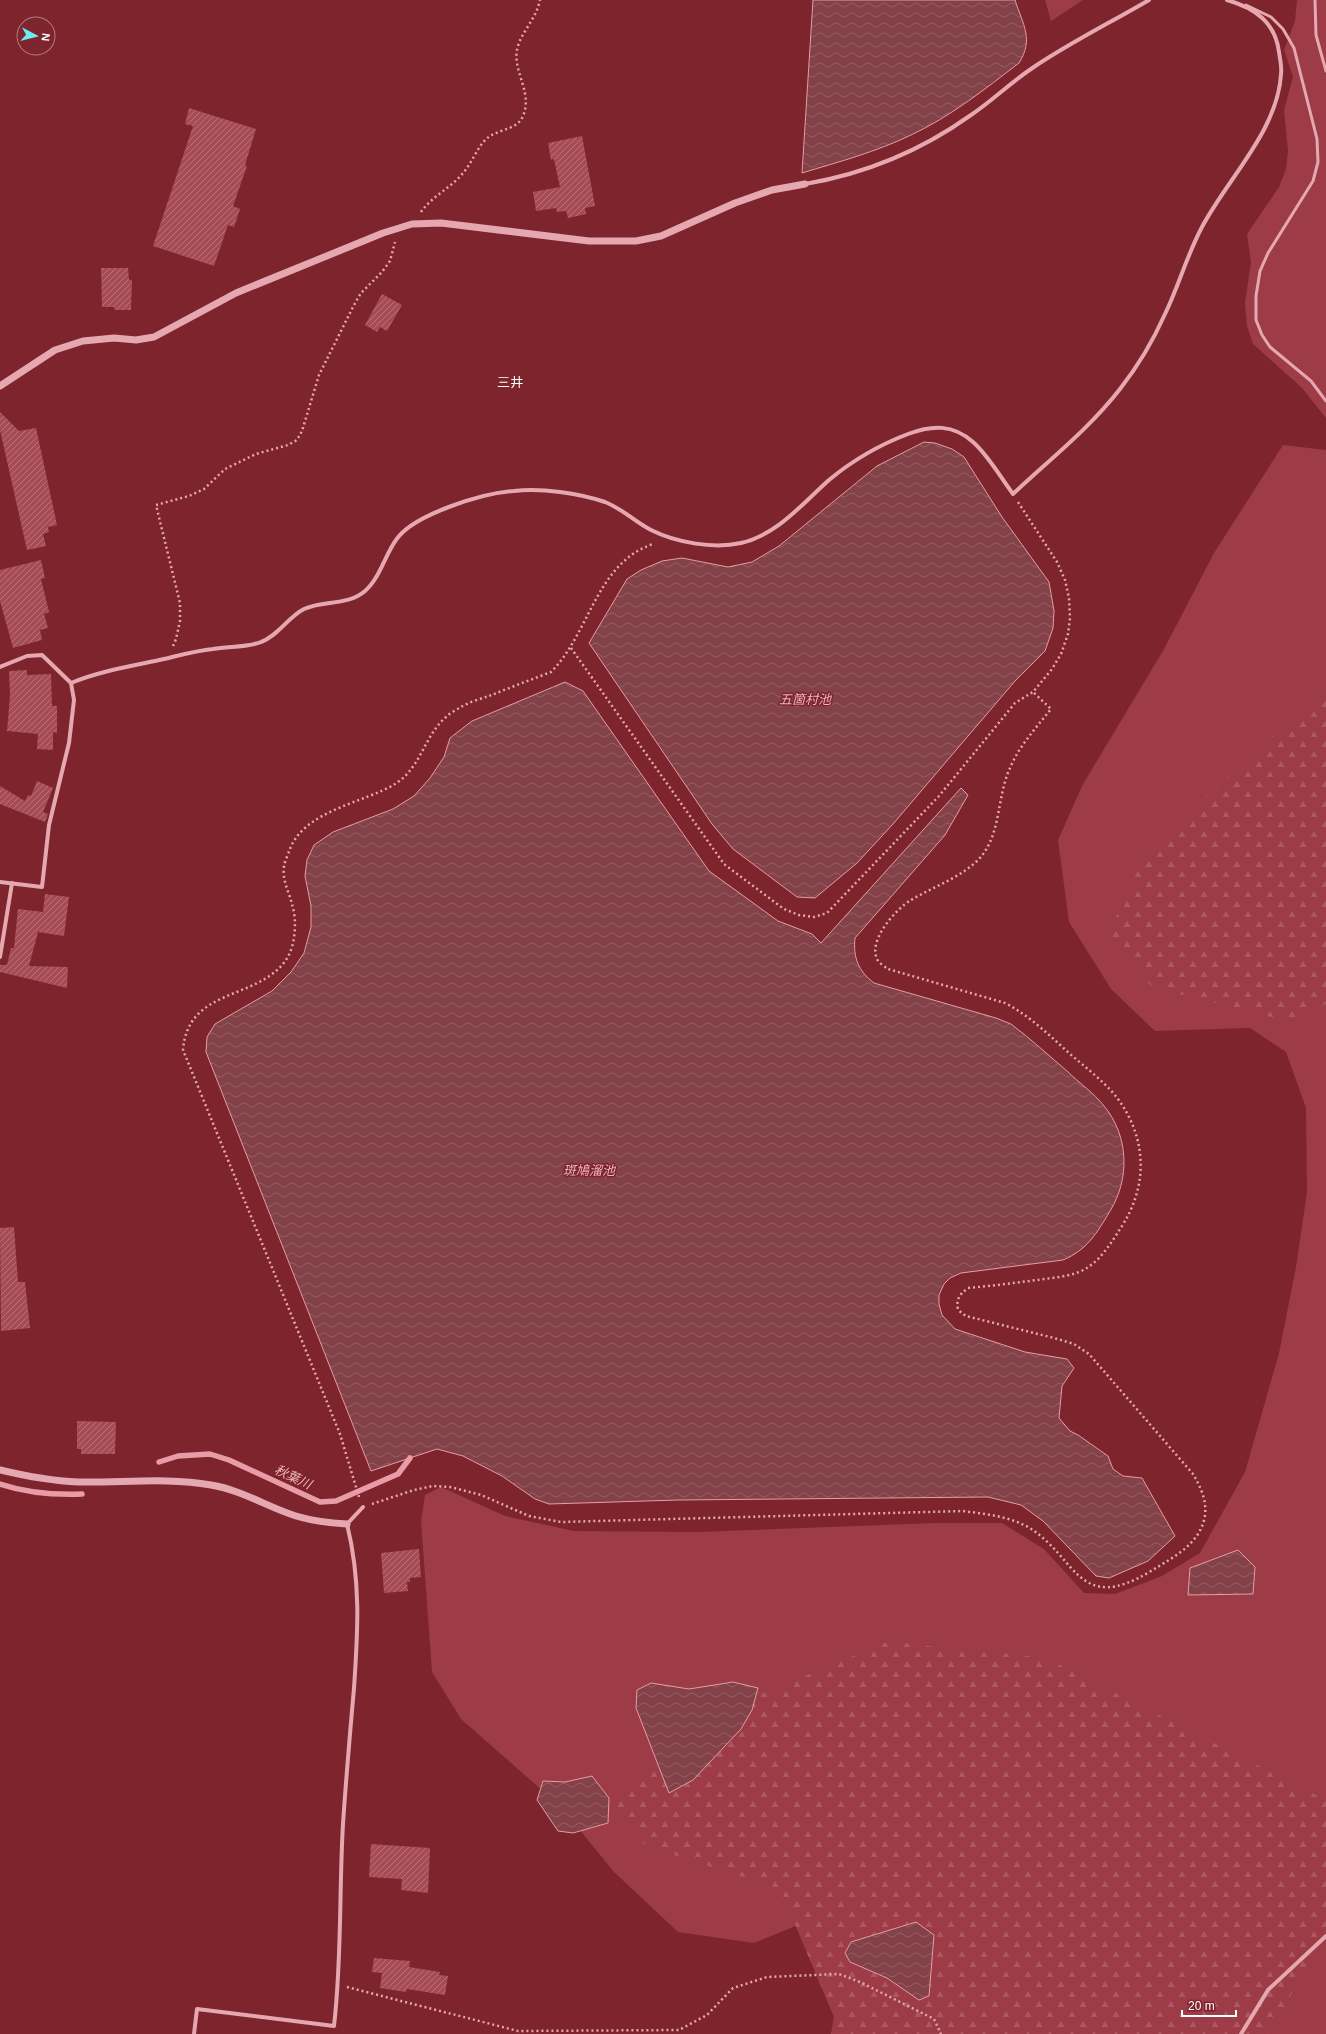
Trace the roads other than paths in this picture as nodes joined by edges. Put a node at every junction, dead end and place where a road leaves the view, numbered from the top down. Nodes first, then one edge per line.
1 (1149, 0) edge
2 (1227, 0) edge
3 (1315, 0) edge
4 (1246, 5) junction
5 (1326, 71) edge
6 (805, 184) joint
7 (0, 386) edge
8 (1326, 401) edge
9 (0, 667) edge
10 (71, 683) junction
11 (0, 882) edge
12 (12, 883) junction
13 (0, 957) edge
14 (0, 1470) edge
15 (362, 1507) road end
16 (347, 1524) junction
17 (1326, 1936) edge
18 (194, 2034) edge
19 (1241, 2034) edge

1 - 6 street
2 - 4 street
3 - 5 lane
4 - 8 lane
4 - 10 street
6 - 7 street
9 - 10 street
10 - 12 street
11 - 12 street
12 - 13 street
14 - 16 street
15 - 16 street
16 - 18 street
17 - 19 street

